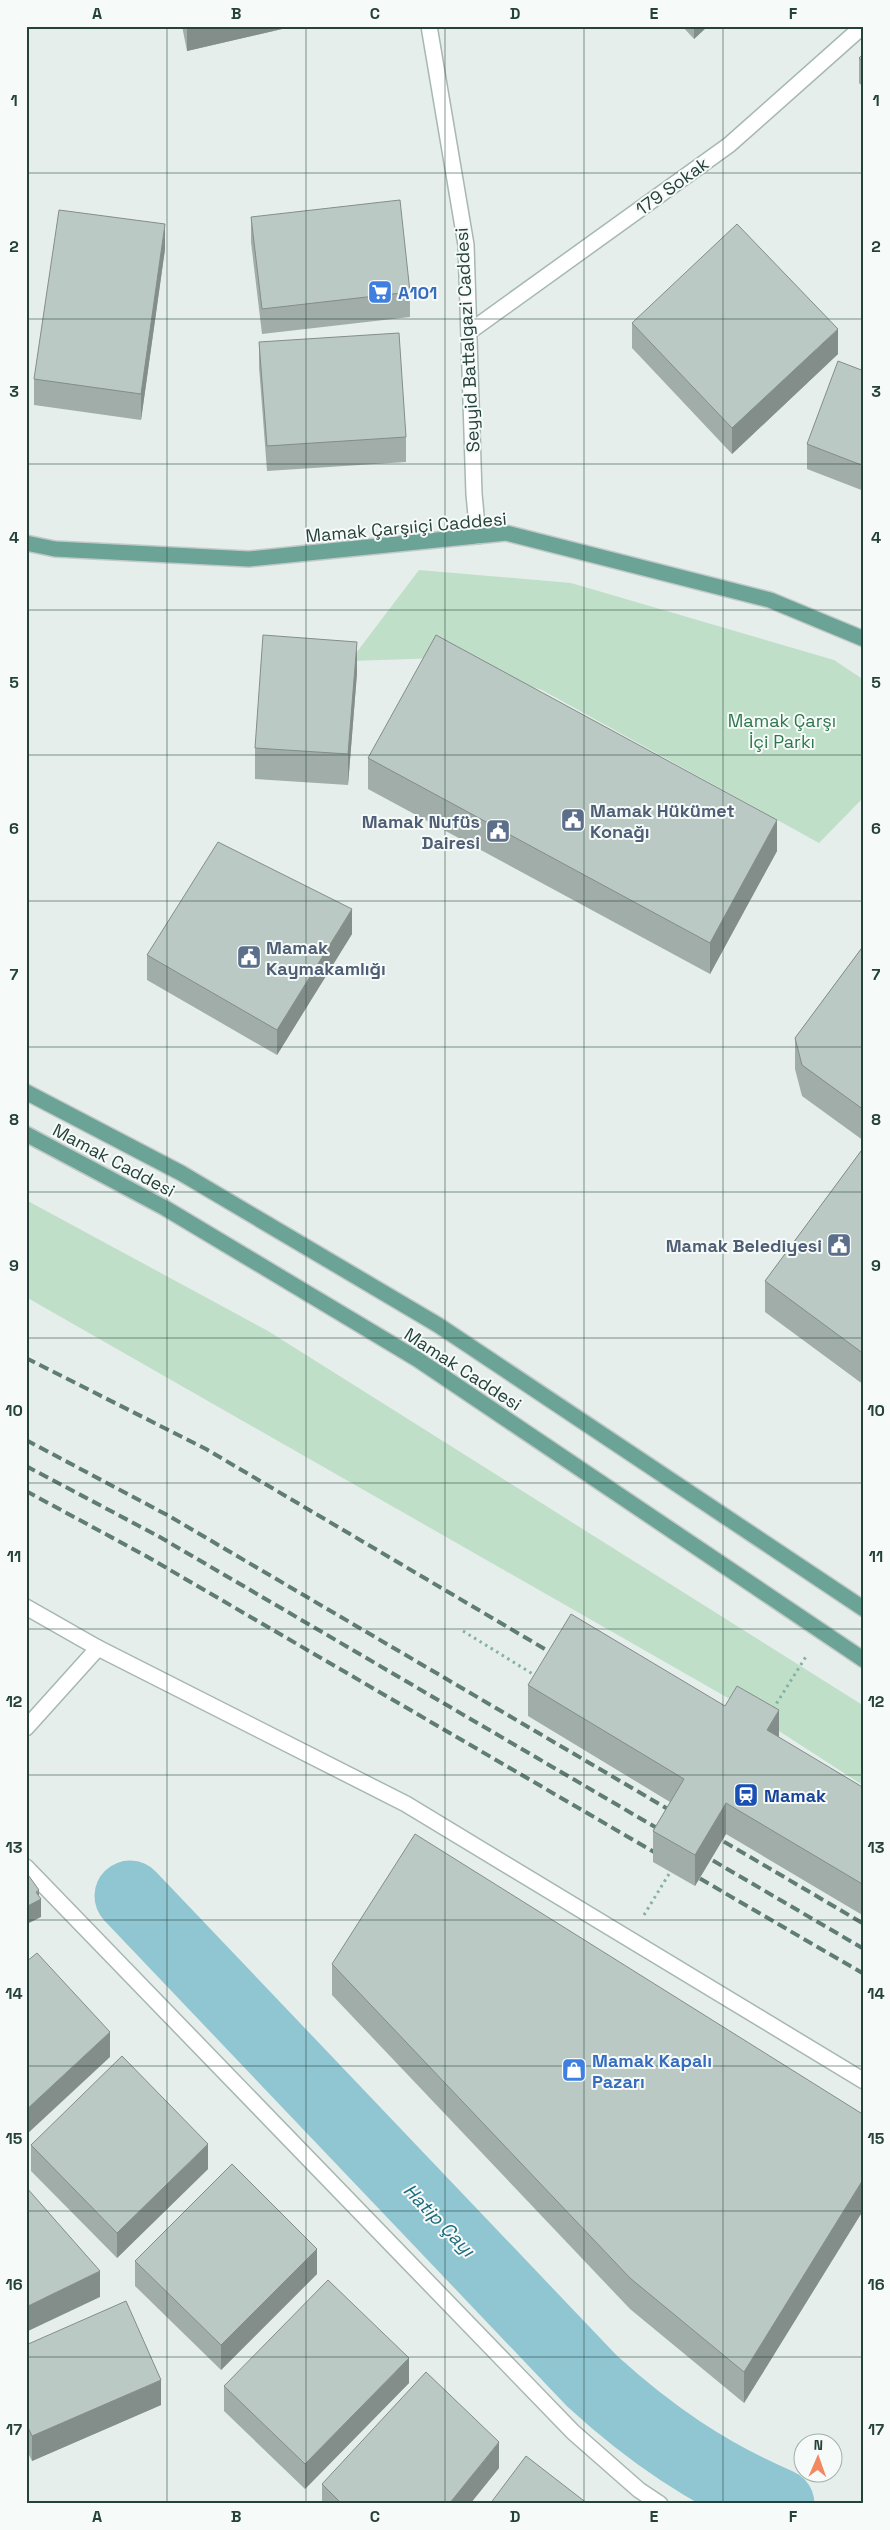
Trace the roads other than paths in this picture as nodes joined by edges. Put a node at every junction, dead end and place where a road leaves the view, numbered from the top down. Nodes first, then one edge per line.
1 (429, 26) edge
2 (864, 26) edge
3 (469, 332) junction
4 (478, 536) junction
5 (26, 543) edge
6 (864, 639) edge
7 (26, 1092) edge
8 (26, 1134) edge
9 (26, 1606) edge
10 (864, 1609) edge
11 (98, 1648) junction
12 (864, 1660) edge
13 (26, 1728) edge
14 (26, 1867) edge
15 (864, 2080) edge
16 (660, 2504) edge

1 - 3 street, Seyyid Battalgazi Caddesi
2 - 3 street, 179 Sokak
3 - 4 street, Seyyid Battalgazi Caddesi
4 - 5 main road, Mamak Çarşıiçi Caddesi
4 - 6 main road, Mamak Çarşıiçi Caddesi
7 - 10 main road, Mamak Caddesi
8 - 12 main road, Mamak Caddesi
9 - 11 street
11 - 13 street
11 - 15 street
14 - 16 street

